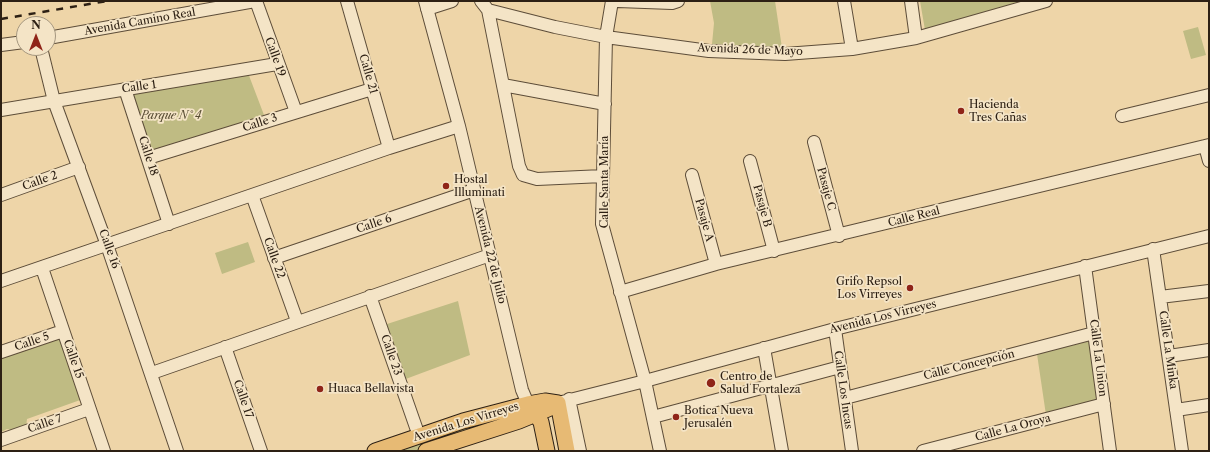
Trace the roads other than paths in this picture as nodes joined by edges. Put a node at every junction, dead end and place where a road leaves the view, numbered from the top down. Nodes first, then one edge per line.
1 (256, 1) edge
2 (347, 1) edge
3 (452, 1) edge
4 (612, 1) edge
5 (618, 1) edge
6 (678, 1) edge
7 (844, 1) edge
8 (911, 1) edge
9 (1046, 1) edge
10 (426, 5) edge
11 (485, 5) edge
12 (56, 37) edge
13 (606, 37) junction
14 (916, 38) junction
15 (16, 43) edge
16 (1, 45) edge
17 (852, 49) junction
18 (43, 56) edge
19 (277, 64) junction
20 (503, 84) junction
21 (125, 88) junction
22 (372, 89) junction
23 (1209, 95) edge
24 (54, 101) junction
25 (605, 104) junction
26 (1, 110) edge
27 (296, 112) junction
28 (1122, 116) dead end
29 (459, 126) junction
30 (814, 142) dead end
31 (1207, 146) edge
32 (389, 148) junction
33 (148, 158) junction
34 (750, 161) dead end
35 (1209, 161) edge
36 (79, 167) junction
37 (692, 175) dead end
38 (603, 176) junction
39 (474, 190) junction
40 (1, 195) edge
41 (252, 195) junction
42 (169, 224) junction
43 (839, 236) junction
44 (1209, 236) edge
45 (107, 245) junction
46 (1154, 249) junction
47 (774, 251) junction
48 (490, 255) junction
49 (274, 258) junction
50 (716, 264) junction
51 (1086, 266) junction
52 (42, 268) junction
53 (1, 282) edge
54 (1209, 291) edge
55 (620, 292) junction
56 (370, 296) junction
57 (1160, 297) junction
58 (297, 321) junction
59 (835, 330) junction
60 (63, 331) junction
61 (1094, 334) junction
62 (225, 347) junction
63 (764, 348) junction
64 (1209, 350) edge
65 (1, 352) edge
66 (1169, 356) junction
67 (840, 367) junction
68 (152, 373) junction
69 (645, 381) junction
70 (770, 386) junction
71 (844, 398) junction
72 (563, 401) junction
73 (1104, 404) junction
74 (1209, 405) edge
75 (89, 409) junction
76 (532, 409) junction
77 (1176, 410) junction
78 (653, 417) junction
79 (419, 436) junction
80 (1, 440) edge
81 (453, 447) edge
82 (172, 450) edge
83 (104, 451) edge
84 (261, 451) edge
85 (375, 451) edge
86 (426, 451) edge
87 (547, 451) edge
88 (567, 451) edge
89 (580, 451) edge
90 (660, 451) edge
91 (782, 451) edge
92 (852, 451) edge
93 (923, 451) edge
94 (1110, 451) edge
95 (1182, 451) edge

1 - 12 street, Avenida Camino Real
1 - 19 street, Calle 19
2 - 22 street, Calle 21
3 - 10 street
4 - 13 street, Calle Santa María
5 - 6 street
7 - 17 street
8 - 14 street
9 - 14 street, Avenida 26 de Mayo
10 - 29 street, Avenida 22 de Julio
11 - 13 street, Avenida 26 de Mayo
11 - 20 street
13 - 17 street, Avenida 26 de Mayo
13 - 25 street, Calle Santa María
14 - 17 street, Avenida 26 de Mayo
15 - 16 street
18 - 24 street, Calle 16
19 - 21 street, Calle 1
19 - 27 street, Calle 19
20 - 25 street
20 - 38 street
21 - 24 street, Calle 1
21 - 33 street, Calle 18
22 - 27 street, Calle 3
22 - 32 street, Calle 21
23 - 28 street
24 - 26 street, Calle 1
24 - 36 street, Calle 16
25 - 38 street, Calle Santa María
27 - 33 street, Calle 3
29 - 32 street
29 - 39 street, Avenida 22 de Julio
30 - 43 street, Pasaje C
31 - 35 street
31 - 43 street, Calle Real
32 - 41 street
33 - 42 street, Calle 18
34 - 47 street, Pasaje B
36 - 40 street, Calle 2
36 - 45 street, Calle 16
37 - 50 street, Pasaje A
38 - 55 street, Calle Santa María
39 - 48 street, Avenida 22 de Julio
39 - 49 street, Calle 6
41 - 42 street
41 - 49 street, Calle 22
42 - 45 street
43 - 47 street, Calle Real
44 - 46 street, Avenida Los Virreyes
45 - 52 street
45 - 68 street, Calle 16
46 - 51 street, Avenida Los Virreyes
46 - 57 street, Calle La Minka
47 - 50 street, Calle Real
48 - 56 street
48 - 76 street, Avenida 22 de Julio
49 - 58 street, Calle 22
50 - 55 street, Calle Real
51 - 59 street, Avenida Los Virreyes
51 - 61 street, Calle La Union
52 - 53 street
52 - 60 street, Calle 15
54 - 57 street
55 - 69 street, Calle Santa María
56 - 58 street
56 - 79 street, Calle 23
57 - 66 street, Calle La Minka
58 - 62 street
59 - 63 street, Avenida Los Virreyes
59 - 67 street, Calle Los Incas
60 - 65 street, Calle 5
60 - 75 street, Calle 15
61 - 71 street, Calle Concepción
61 - 73 street, Calle La Union
62 - 68 street
62 - 84 street, Calle 17
63 - 69 street, Avenida Los Virreyes
63 - 70 street
64 - 66 street
66 - 77 street, Calle La Minka
67 - 70 street
67 - 71 street, Calle Los Incas
68 - 82 street, Calle 16
69 - 72 street, Avenida Los Virreyes
69 - 78 street, Calle Santa María
70 - 78 street
70 - 91 street
71 - 92 street, Calle Los Incas
72 - 76 main road, Avenida Los Virreyes
72 - 88 main road
72 - 89 street
73 - 93 street, Calle La Oroya
73 - 94 street, Calle La Union
74 - 77 street
75 - 80 street, Calle 7
75 - 83 street, Calle 15
76 - 79 main road, Avenida Los Virreyes
76 - 81 main road, Avenida Los Virreyes
76 - 87 main road
77 - 95 street, Calle La Minka
78 - 90 street, Calle Santa María
79 - 85 main road, Avenida Los Virreyes
81 - 86 main road, Avenida Los Virreyes

